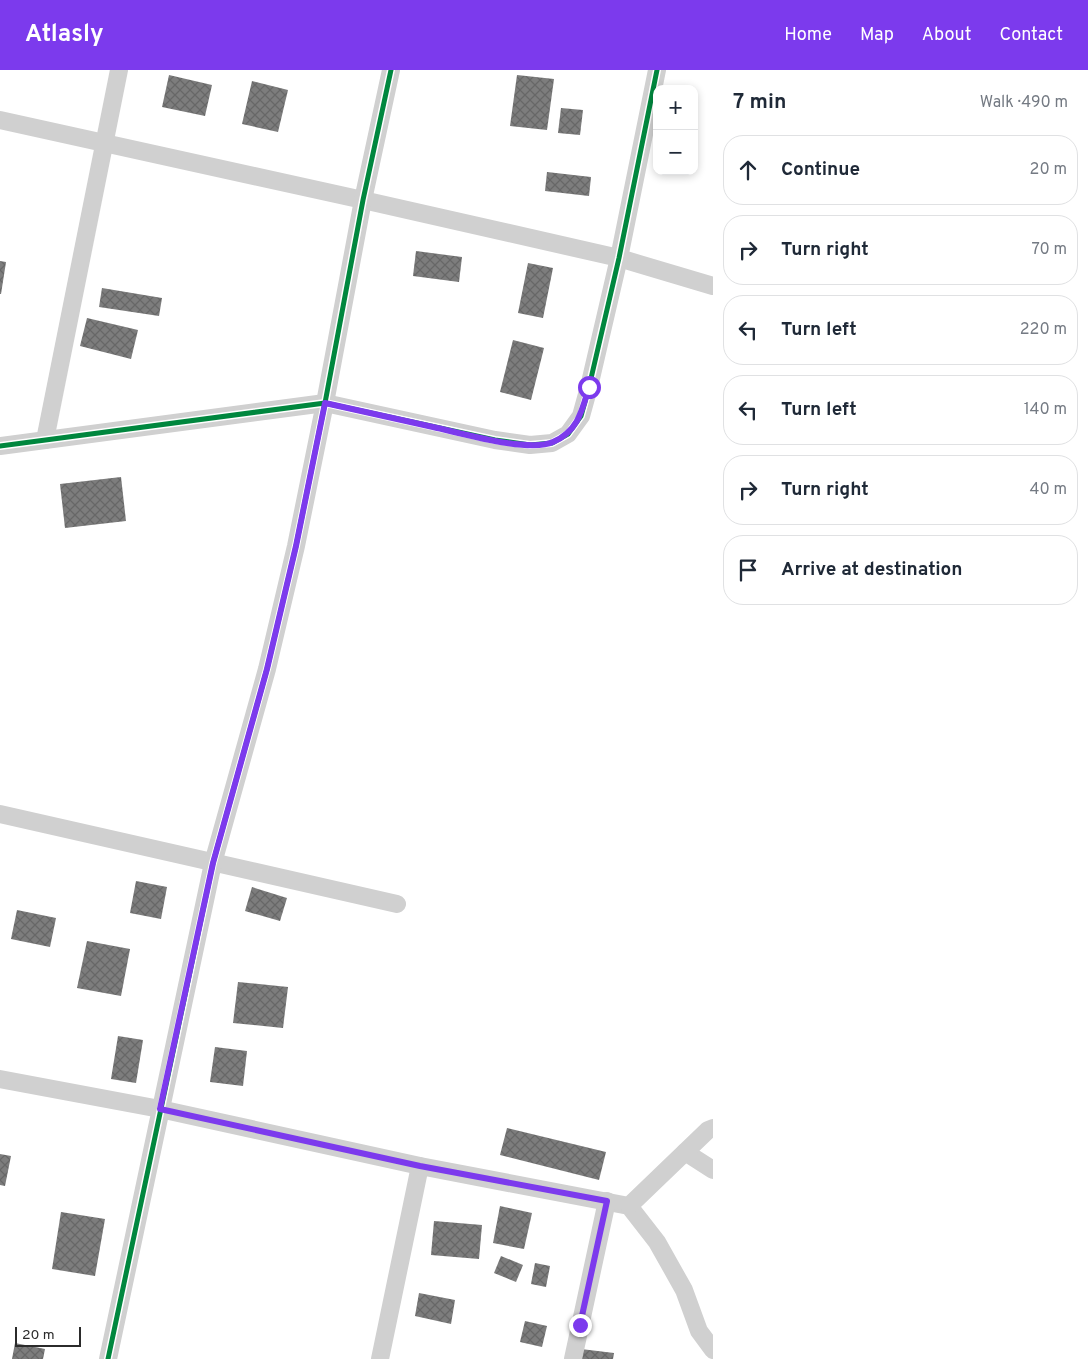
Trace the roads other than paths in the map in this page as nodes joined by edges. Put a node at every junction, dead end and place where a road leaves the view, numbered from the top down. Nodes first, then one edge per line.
1 (119, 70) edge
2 (391, 70) edge
3 (657, 70) edge
4 (0, 120) edge
5 (105, 143) junction
6 (363, 200) junction
7 (619, 258) junction
8 (713, 286) edge
9 (325, 403) junction
10 (45, 440) junction
11 (0, 446) edge
12 (0, 814) edge
13 (213, 863) junction
14 (397, 904) dead end
15 (0, 1078) edge
16 (160, 1109) junction
17 (713, 1128) edge
18 (685, 1152) junction
19 (420, 1166) junction
20 (713, 1170) edge
21 (607, 1201) junction
22 (629, 1206) junction
23 (713, 1350) edge
24 (108, 1359) edge
25 (380, 1359) edge
26 (573, 1359) edge

1 - 5 street
2 - 6 street
3 - 7 street
4 - 5 street
5 - 6 street
5 - 10 street
6 - 7 street
6 - 9 street
7 - 8 street
7 - 9 street
9 - 10 street
9 - 13 street
10 - 11 street
12 - 13 street
13 - 14 street
13 - 16 street
15 - 16 street
16 - 19 street
16 - 24 street
17 - 18 street
18 - 20 street
18 - 22 street
19 - 21 street
19 - 25 street
21 - 22 street
21 - 26 street
22 - 23 street

